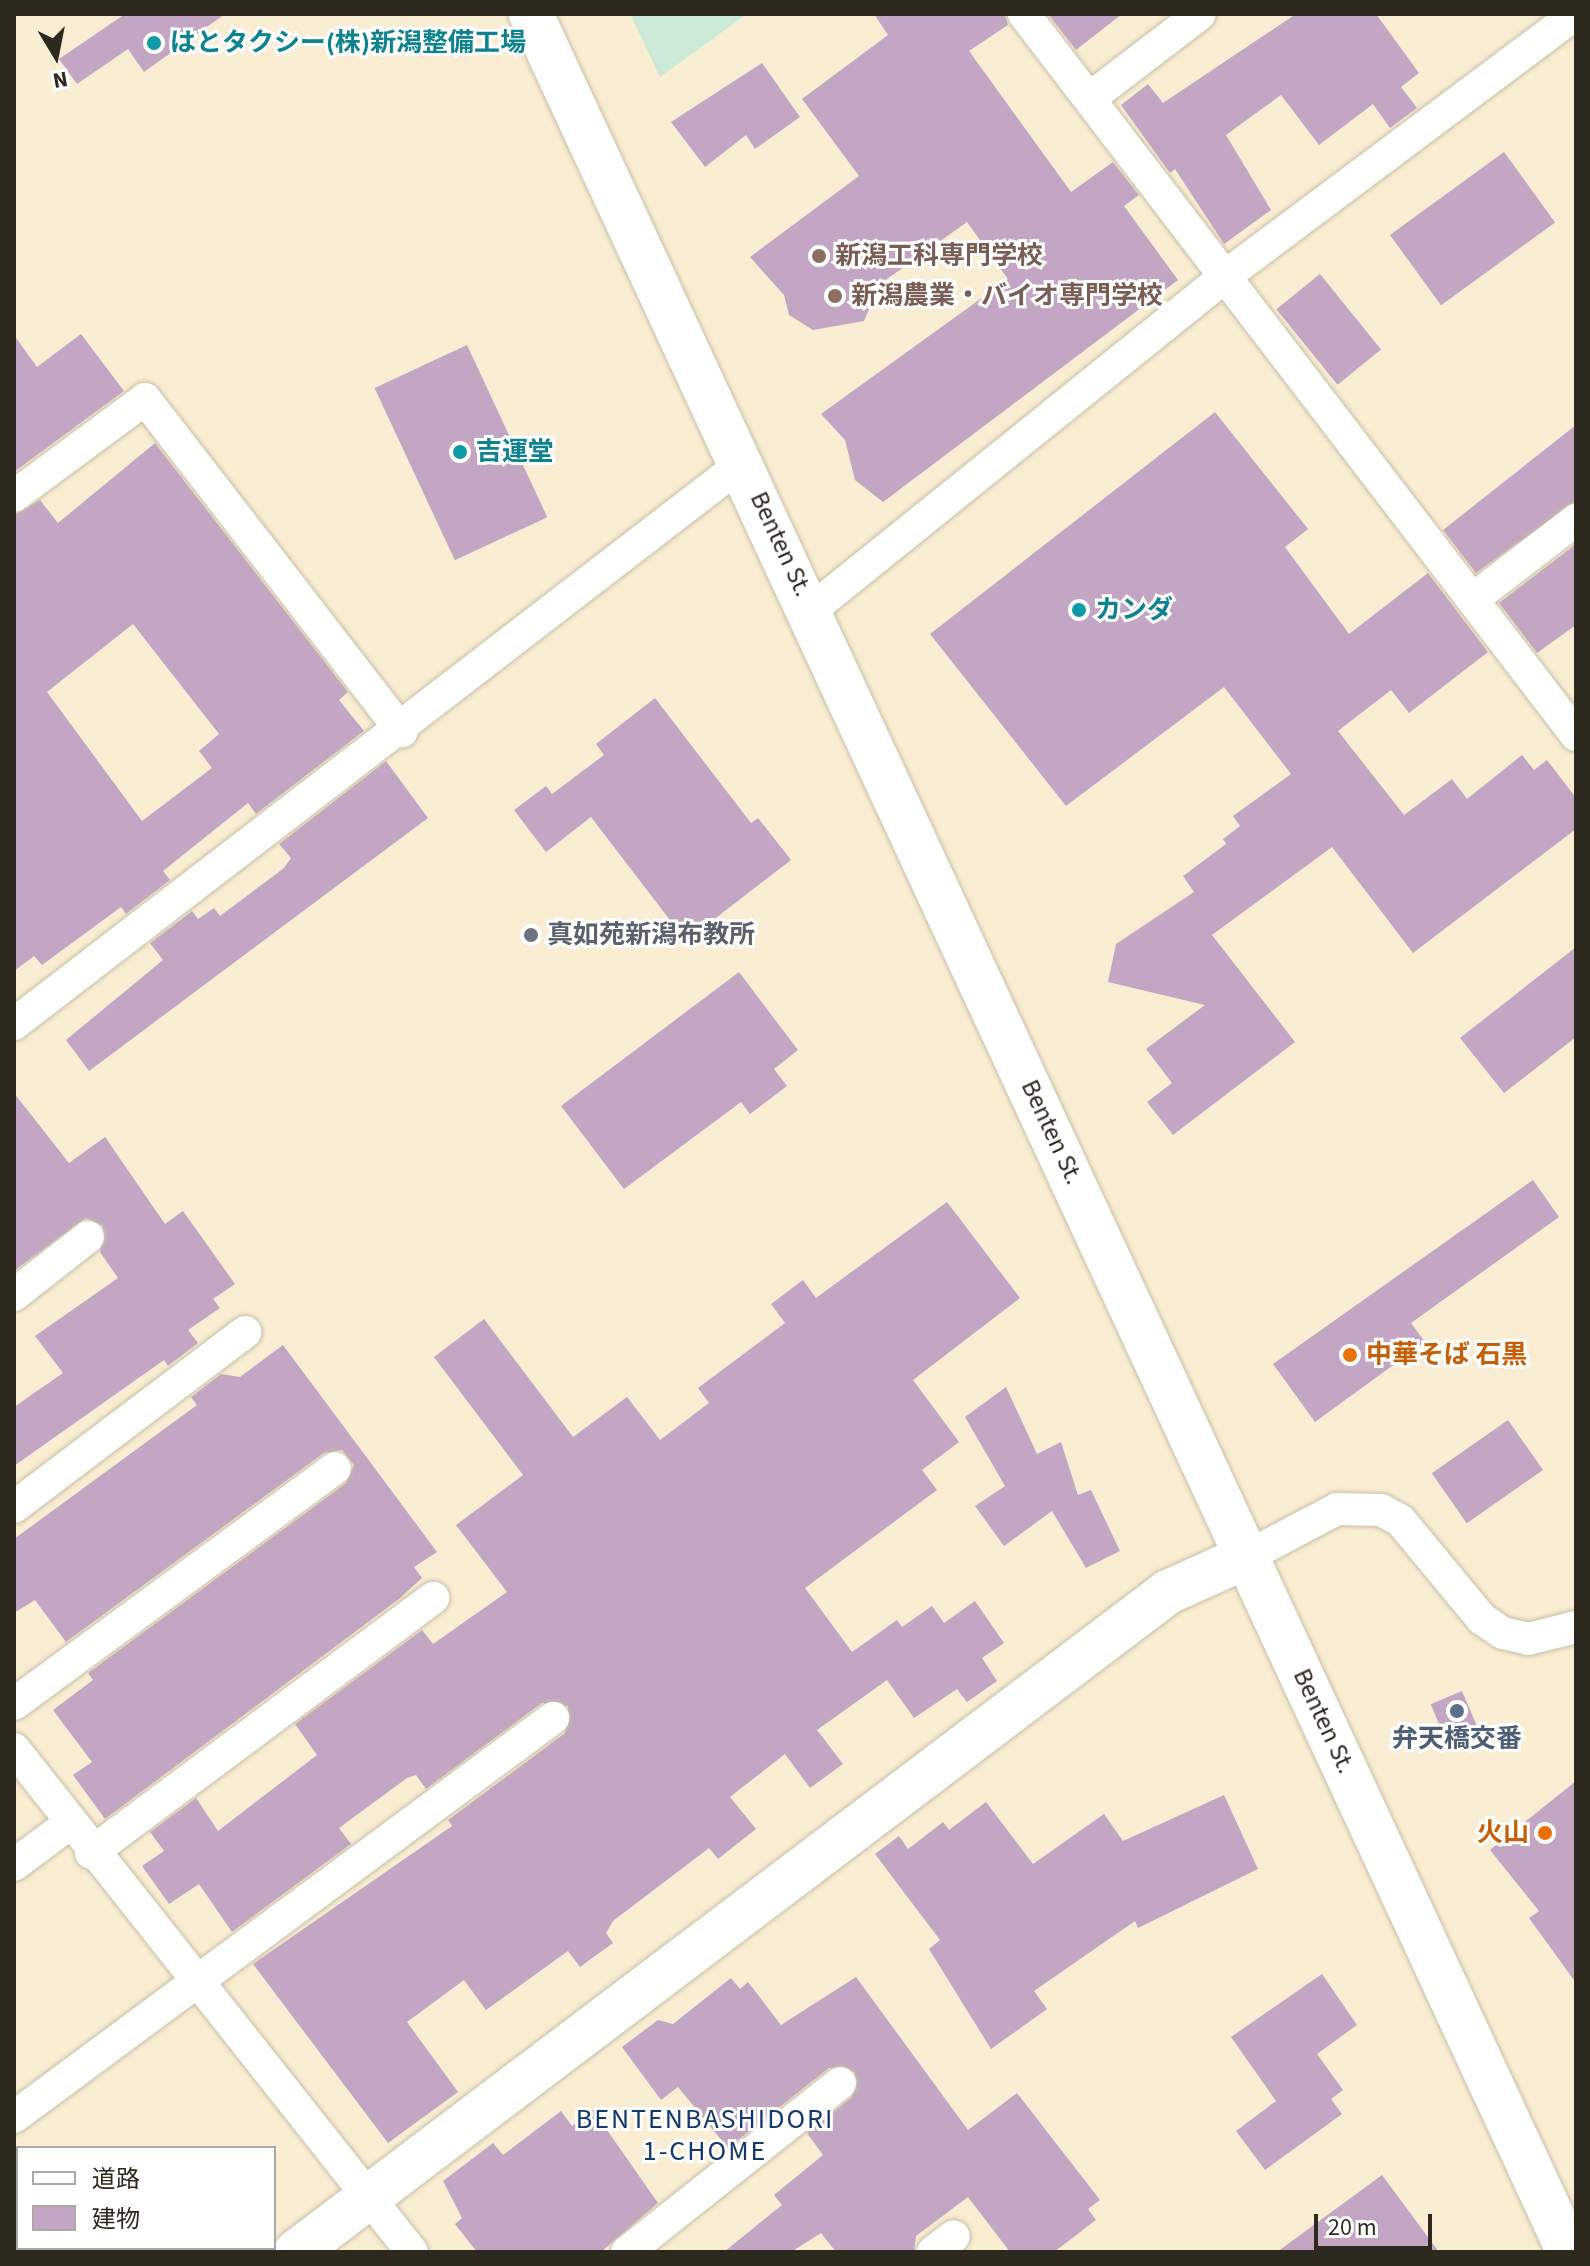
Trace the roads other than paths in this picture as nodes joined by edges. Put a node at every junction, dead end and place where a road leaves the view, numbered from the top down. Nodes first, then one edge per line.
1 (531, 14) edge
2 (1024, 14) edge
3 (1200, 14) edge
4 (1575, 14) edge
5 (1090, 98) junction
6 (1228, 274) junction
7 (743, 463) junction
8 (14, 496) edge
9 (1576, 520) edge
10 (1473, 599) junction
11 (811, 610) junction
12 (402, 731) junction
13 (1576, 735) edge
14 (14, 1024) edge
15 (88, 1237) dead end
16 (14, 1295) edge
17 (245, 1332) dead end
18 (335, 1468) dead end
19 (14, 1507) edge
20 (1248, 1556) junction
21 (433, 1598) dead end
22 (1576, 1627) edge
23 (14, 1704) edge
24 (553, 1718) dead end
25 (14, 1749) edge
26 (69, 1824) junction
27 (91, 1853) junction
28 (14, 1865) edge
29 (198, 1984) junction
30 (840, 2083) dead end
31 (14, 2117) edge
32 (370, 2195) junction
33 (296, 2252) edge
34 (412, 2252) edge
35 (627, 2252) edge
36 (1569, 2252) edge

1 - 7 street, Benten St.
2 - 5 street
3 - 5 street
4 - 6 street
5 - 6 street
6 - 10 street
6 - 11 street
7 - 11 street, Benten St.
7 - 12 street
8 - 12 street
9 - 10 street
10 - 13 street
11 - 20 street, Benten St.
12 - 14 street
15 - 16 street
17 - 19 street
18 - 23 street
20 - 22 street
20 - 32 street
20 - 36 street, Benten St.
21 - 27 street
24 - 29 street
25 - 26 street
26 - 27 street
26 - 28 street
27 - 29 street
29 - 31 street
29 - 32 street
30 - 35 street
32 - 33 street
32 - 34 street

